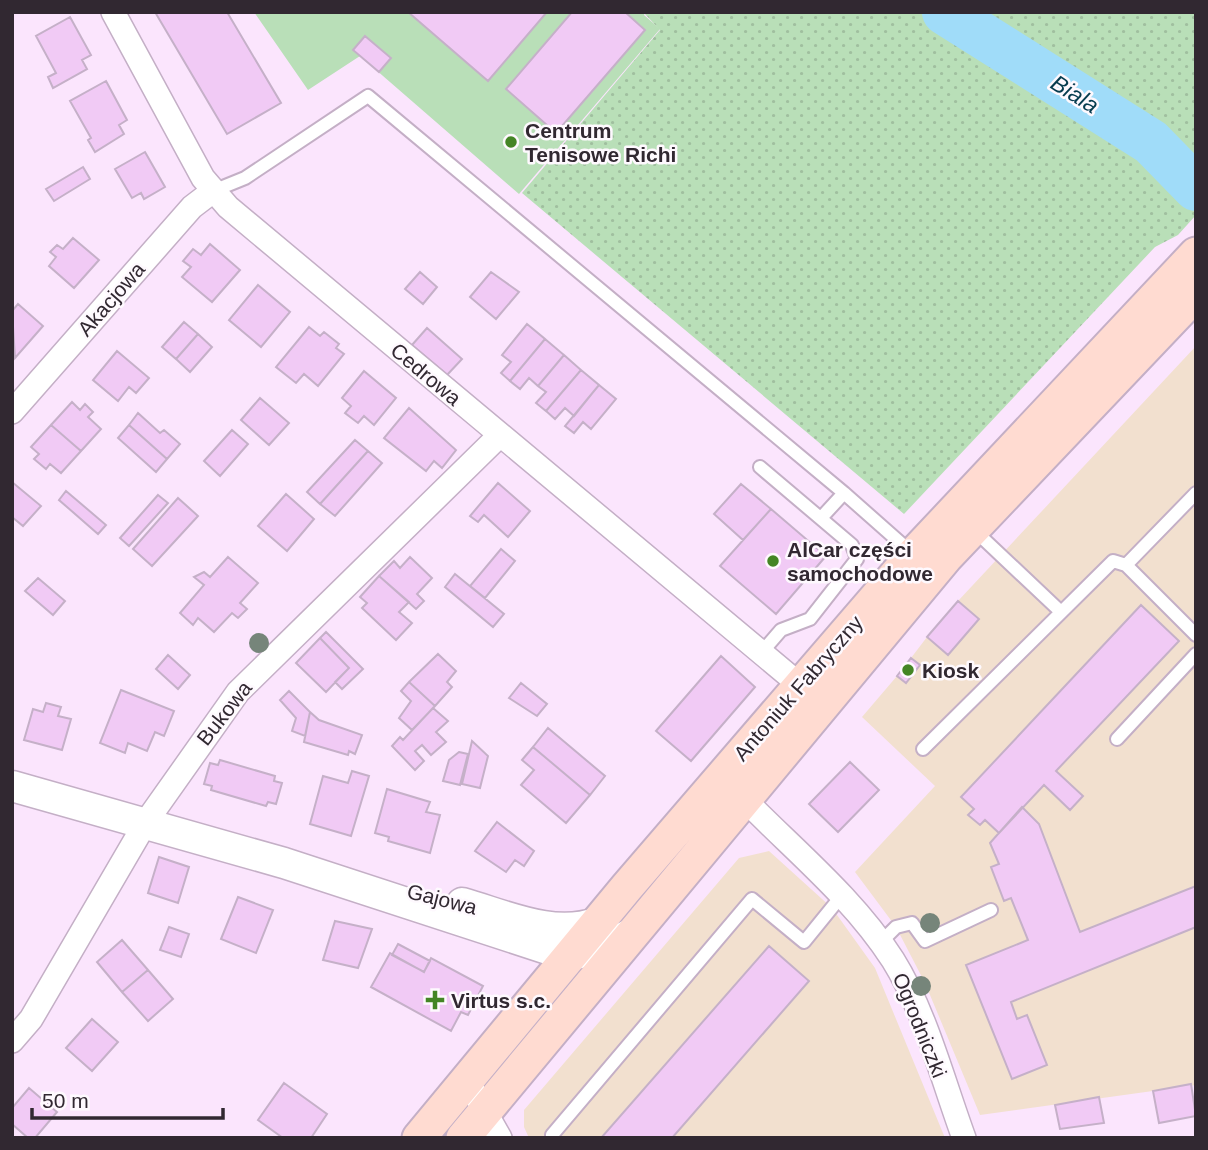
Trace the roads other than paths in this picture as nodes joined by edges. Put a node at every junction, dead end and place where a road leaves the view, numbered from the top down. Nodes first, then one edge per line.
1 (113, 12) edge
2 (213, 191) junction
3 (1196, 254) edge
4 (1196, 294) edge
5 (12, 412) edge
6 (499, 436) junction
7 (760, 467) dead end
8 (844, 493) junction
9 (1196, 493) edge
10 (821, 519) junction
11 (972, 529) junction
12 (913, 555) junction
13 (1126, 565) junction
14 (1061, 612) junction
15 (1196, 635) edge
16 (762, 652) junction
17 (1196, 654) edge
18 (800, 685) junction
19 (1117, 739) dead end
20 (923, 749) dead end
21 (12, 786) edge
22 (745, 800) junction
23 (146, 822) junction
24 (284, 863) junction
25 (843, 894) junction
26 (991, 910) dead end
27 (598, 922) junction
28 (637, 930) junction
29 (880, 943) junction
30 (569, 956) junction
31 (12, 1041) edge
32 (467, 1080) junction
33 (494, 1124) edge
34 (419, 1138) edge
35 (463, 1138) edge
36 (553, 1138) edge
37 (964, 1138) edge

1 - 2 street, Cedrowa
2 - 5 street, Akacjowa
2 - 6 street, Cedrowa
2 - 8 lane
3 - 12 main road, Antoniuk Fabryczny
4 - 11 main road, Antoniuk Fabryczny
6 - 16 street, Cedrowa
6 - 23 street, Bukowa
7 - 10 lane
8 - 10 lane
8 - 12 lane
9 - 13 lane
10 - 16 lane
11 - 14 lane
11 - 22 main road, Antoniuk Fabryczny
12 - 18 main road, Antoniuk Fabryczny
13 - 14 lane
13 - 15 lane
14 - 20 lane
16 - 18 street, Cedrowa
17 - 19 lane
18 - 27 main road, Antoniuk Fabryczny
21 - 23 street, Gajowa
22 - 25 street, Ogrodniczki
22 - 28 main road, Antoniuk Fabryczny
23 - 24 street, Gajowa
23 - 31 street, Bukowa
24 - 27 street, Gajowa
24 - 30 street, Gajowa
25 - 29 street, Ogrodniczki
25 - 36 lane
26 - 29 lane
27 - 30 main road, Antoniuk Fabryczny
28 - 30 street
28 - 33 main road, Antoniuk Fabryczny
29 - 37 street, Ogrodniczki
30 - 32 main road, Antoniuk Fabryczny
32 - 33 street
32 - 34 main road, Antoniuk Fabryczny
33 - 35 main road, Antoniuk Fabryczny

